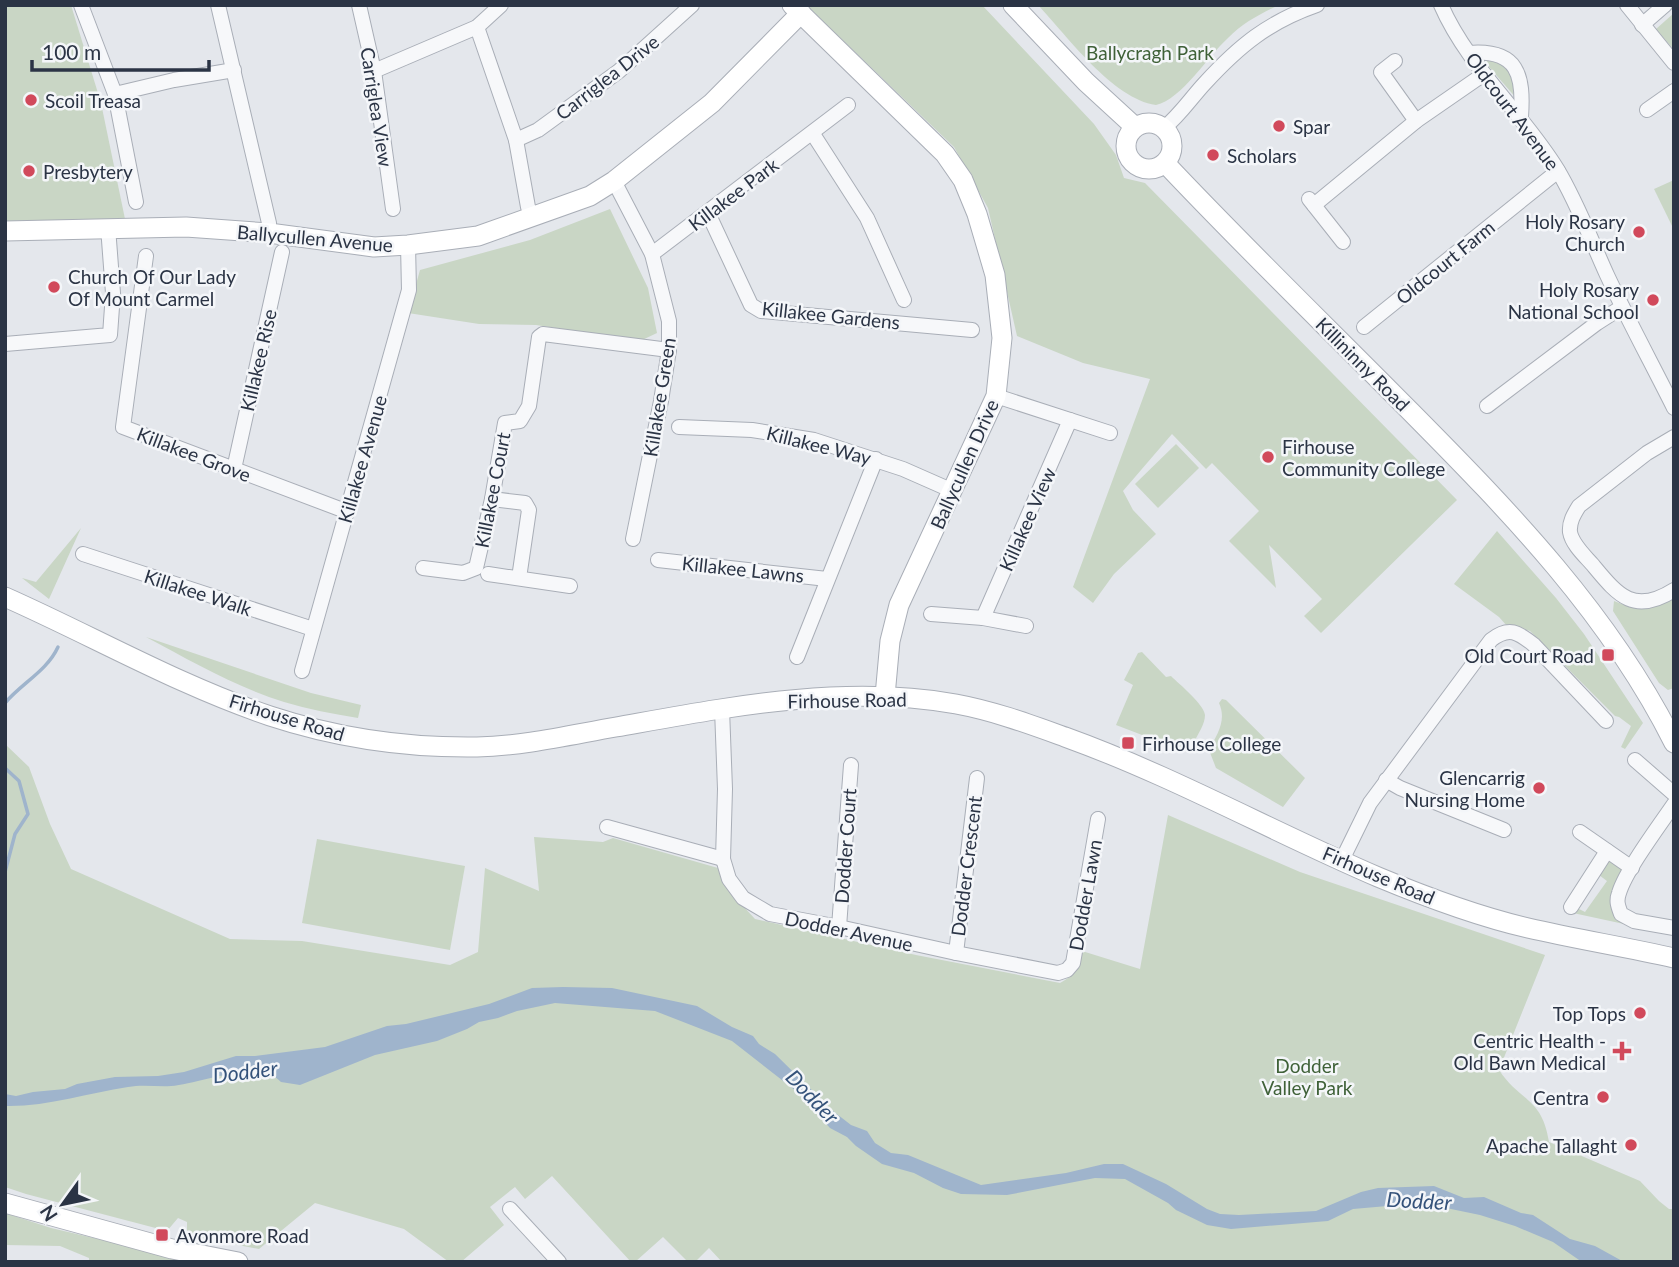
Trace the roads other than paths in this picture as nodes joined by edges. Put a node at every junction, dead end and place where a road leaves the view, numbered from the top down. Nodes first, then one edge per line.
1 (81, 5) edge
2 (218, 5) edge
3 (359, 5) edge
4 (500, 5) edge
5 (692, 5) edge
6 (1013, 5) edge
7 (1317, 5) edge
8 (1441, 5) edge
9 (1627, 5) edge
10 (1665, 5) edge
11 (797, 9) edge
12 (1642, 25) junction
13 (477, 27) junction
14 (1469, 53) junction
15 (1395, 61) dead end
16 (1674, 63) edge
17 (234, 70) junction
18 (374, 71) junction
19 (1484, 74) junction
20 (1674, 91) edge
21 (115, 94) junction
22 (848, 105) dead end
23 (1647, 110) dead end
24 (1521, 117) junction
25 (1416, 121) junction
26 (1135, 127) junction
27 (1164, 128) junction
28 (813, 134) junction
29 (516, 140) junction
30 (1165, 163) junction
31 (1558, 171) junction
32 (614, 181) junction
33 (136, 202) dead end
34 (393, 209) dead end
35 (708, 213) junction
36 (533, 218) junction
37 (108, 227) junction
38 (5, 231) edge
39 (269, 233) junction
40 (1343, 242) dead end
41 (408, 245) junction
42 (282, 252) dead end
43 (652, 254) junction
44 (146, 256) dead end
45 (904, 300) dead end
46 (1622, 307) junction
47 (1364, 327) dead end
48 (972, 330) dead end
49 (5, 344) edge
50 (669, 350) junction
51 (996, 396) junction
52 (1487, 406) dead end
53 (1674, 408) edge
54 (1070, 421) junction
55 (679, 427) dead end
56 (1110, 433) dead end
57 (1674, 437) edge
58 (876, 459) junction
59 (234, 469) junction
60 (953, 491) junction
61 (492, 499) junction
62 (348, 512) junction
63 (632, 539) dead end
64 (83, 554) dead end
65 (658, 560) dead end
66 (423, 568) dead end
67 (488, 574) dead end
68 (519, 579) junction
69 (827, 579) junction
70 (570, 586) dead end
71 (1674, 590) edge
72 (5, 597) edge
73 (931, 614) dead end
74 (983, 618) junction
75 (1026, 626) dead end
76 (313, 629) junction
77 (797, 657) dead end
78 (302, 671) dead end
79 (885, 696) junction
80 (722, 709) junction
81 (1667, 711) edge
82 (1606, 721) dead end
83 (1674, 743) edge
84 (1635, 760) dead end
85 (851, 765) dead end
86 (977, 778) dead end
87 (1386, 780) junction
88 (1674, 794) edge
89 (1674, 804) edge
90 (1098, 819) dead end
91 (607, 827) dead end
92 (1503, 831) dead end
93 (1580, 832) dead end
94 (1607, 851) junction
95 (723, 859) junction
96 (1342, 860) junction
97 (1632, 868) junction
98 (1571, 907) dead end
99 (839, 926) junction
100 (1674, 928) edge
101 (956, 953) junction
102 (1674, 958) edge
103 (1067, 970) joint
104 (5, 1203) edge
105 (510, 1209) dead end
106 (202, 1259) edge
107 (238, 1262) edge
108 (559, 1262) edge

1 - 21 street
2 - 17 street
3 - 18 street, Carriglea View
4 - 13 street
5 - 29 street, Carriglea Drive
6 - 26 main road
7 - 27 street
8 - 14 street, Oldcourt Avenue
9 - 12 street
10 - 12 street
11 - 32 main road, Ballycullen Avenue
11 - 51 main road, Ballycullen Drive
12 - 16 street
13 - 18 street
13 - 29 street
14 - 19 street, Oldcourt Avenue
14 - 24 street
15 - 25 street
17 - 21 street
17 - 39 street
18 - 34 street, Carriglea View
19 - 24 street, Oldcourt Avenue
19 - 25 street
20 - 23 street
21 - 33 street
22 - 28 street, Killakee Park
24 - 31 street, Oldcourt Avenue
25 - 40 street
26 - 27 main road
26 - 30 main road
27 - 30 main road
28 - 35 street, Killakee Park
28 - 45 street
29 - 36 street
30 - 81 main road, Killininny Road
31 - 46 street, Oldcourt Avenue
31 - 47 street, Oldcourt Farm
32 - 36 main road, Ballycullen Avenue
32 - 43 street, Killakee Green
35 - 43 street, Killakee Park
35 - 48 street, Killakee Gardens
36 - 41 main road, Ballycullen Avenue
37 - 38 main road, Ballycullen Avenue
37 - 39 main road, Ballycullen Avenue
37 - 49 street
39 - 41 main road, Ballycullen Avenue
41 - 62 street, Killakee Avenue
42 - 59 street, Killakee Rise
43 - 50 street, Killakee Green
44 - 59 street, Killakee Grove
46 - 52 street
46 - 53 street, Oldcourt Avenue
50 - 61 street, Killakee Court
50 - 63 street, Killakee Green
51 - 54 street
51 - 60 main road, Ballycullen Drive
54 - 56 street
54 - 74 street, Killakee View
55 - 58 street, Killakee Way
57 - 71 street
58 - 60 street, Killakee Way
58 - 69 street, Killakee Lawns
59 - 62 street, Killakee Grove
60 - 79 main road, Ballycullen Drive
61 - 66 street, Killakee Court
61 - 68 street
62 - 76 street, Killakee Avenue
64 - 76 street, Killakee Walk
65 - 69 street, Killakee Lawns
67 - 68 street
68 - 70 street
69 - 77 street, Killakee Lawns
72 - 80 main road, Firhouse Road
73 - 74 street
74 - 75 street
76 - 78 street, Killakee Avenue
79 - 80 main road, Firhouse Road
79 - 96 main road, Firhouse Road
80 - 95 street, Dodder Avenue
81 - 83 main road, Killininny Road
82 - 87 street
84 - 88 street
85 - 99 street, Dodder Court
86 - 101 street, Dodder Crescent
87 - 92 street
87 - 96 street
89 - 97 street
90 - 103 street, Dodder Lawn
91 - 95 street
93 - 94 street
94 - 97 street
94 - 98 street
95 - 99 street, Dodder Avenue
96 - 102 main road, Firhouse Road
97 - 100 street
99 - 101 street, Dodder Avenue
101 - 103 street, Dodder Avenue
104 - 106 main road
105 - 108 street
106 - 107 main road

